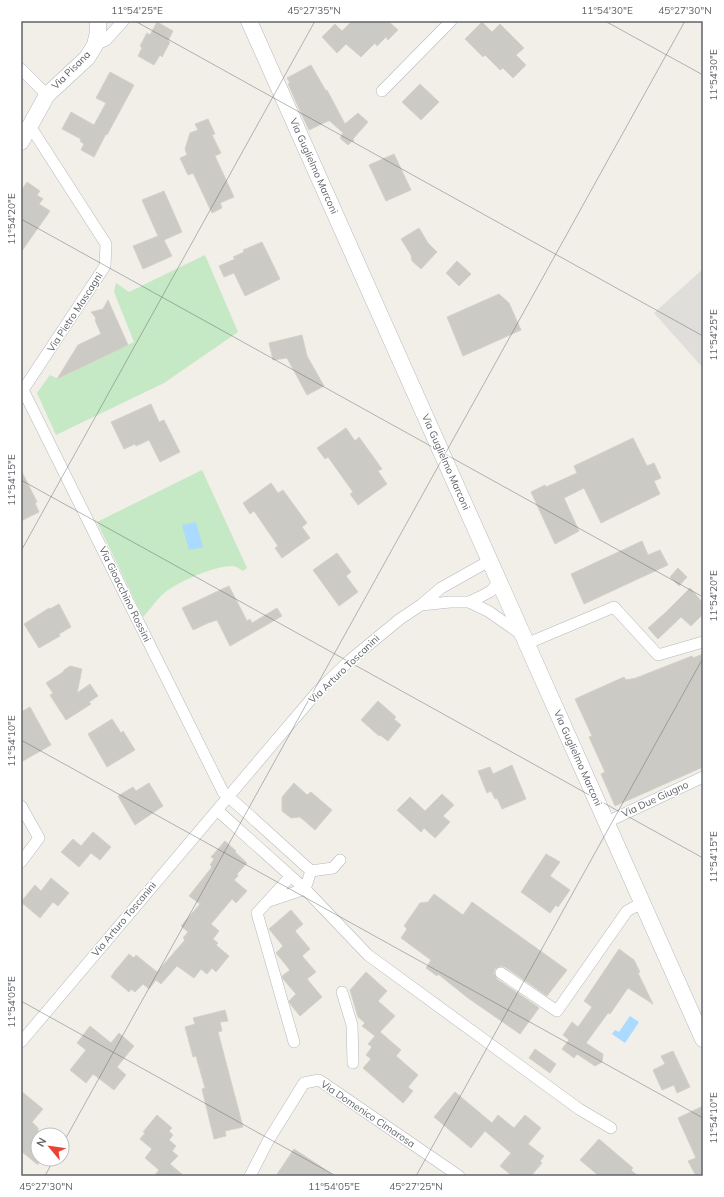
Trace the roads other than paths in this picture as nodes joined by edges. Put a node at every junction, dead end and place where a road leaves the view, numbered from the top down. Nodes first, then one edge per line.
1 (98, 21) edge
2 (123, 21) edge
3 (249, 21) edge
4 (452, 21) edge
5 (95, 45) junction
6 (21, 69) edge
7 (382, 91) dead end
8 (47, 95) junction
9 (30, 126) junction
10 (21, 142) edge
11 (22, 392) edge
12 (489, 561) junction
13 (499, 582) junction
14 (469, 602) junction
15 (422, 605) junction
16 (524, 639) junction
17 (703, 642) edge
18 (703, 777) edge
19 (228, 797) junction
20 (21, 806) edge
21 (217, 810) junction
22 (607, 822) junction
23 (340, 860) dead end
24 (21, 862) edge
25 (311, 871) junction
26 (290, 877) junction
27 (305, 889) junction
28 (266, 902) junction
29 (642, 903) junction
30 (501, 973) dead end
31 (342, 992) dead end
32 (703, 1039) edge
33 (21, 1042) edge
34 (294, 1042) dead end
35 (353, 1063) dead end
36 (611, 1128) dead end
37 (250, 1176) edge
38 (459, 1176) edge

1 - 5 main road, Via Pisana
2 - 5 street, Via Pisana
3 - 12 main road, Via Guglielmo Marconi
4 - 7 street
5 - 8 main road, Via Pisana
6 - 8 street, Via Pisana
8 - 9 main road, Via Pisana
9 - 10 main road, Via Pisana
9 - 11 street, Via Pietro Mascagni
11 - 19 street, Via Gioacchino Rossini
12 - 13 main road, Via Guglielmo Marconi
12 - 15 street
13 - 14 street, Via Arturo Toscanini
13 - 16 main road, Via Guglielmo Marconi
14 - 15 street, Via Arturo Toscanini
14 - 16 street, Via Arturo Toscanini
15 - 19 street, Via Arturo Toscanini
16 - 17 street
16 - 22 main road, Via Guglielmo Marconi
18 - 22 street, Via Due Giugno
19 - 21 street, Via Arturo Toscanini
19 - 25 street
20 - 24 street
21 - 26 street
21 - 33 street, Via Arturo Toscanini
22 - 29 main road, Via Guglielmo Marconi
23 - 25 street
25 - 27 street
26 - 27 street
26 - 28 street
27 - 28 street
27 - 36 street
28 - 34 street
29 - 30 street
29 - 32 main road, Via Guglielmo Marconi
31 - 35 street
37 - 38 street, Via Domenico Cimarosa

